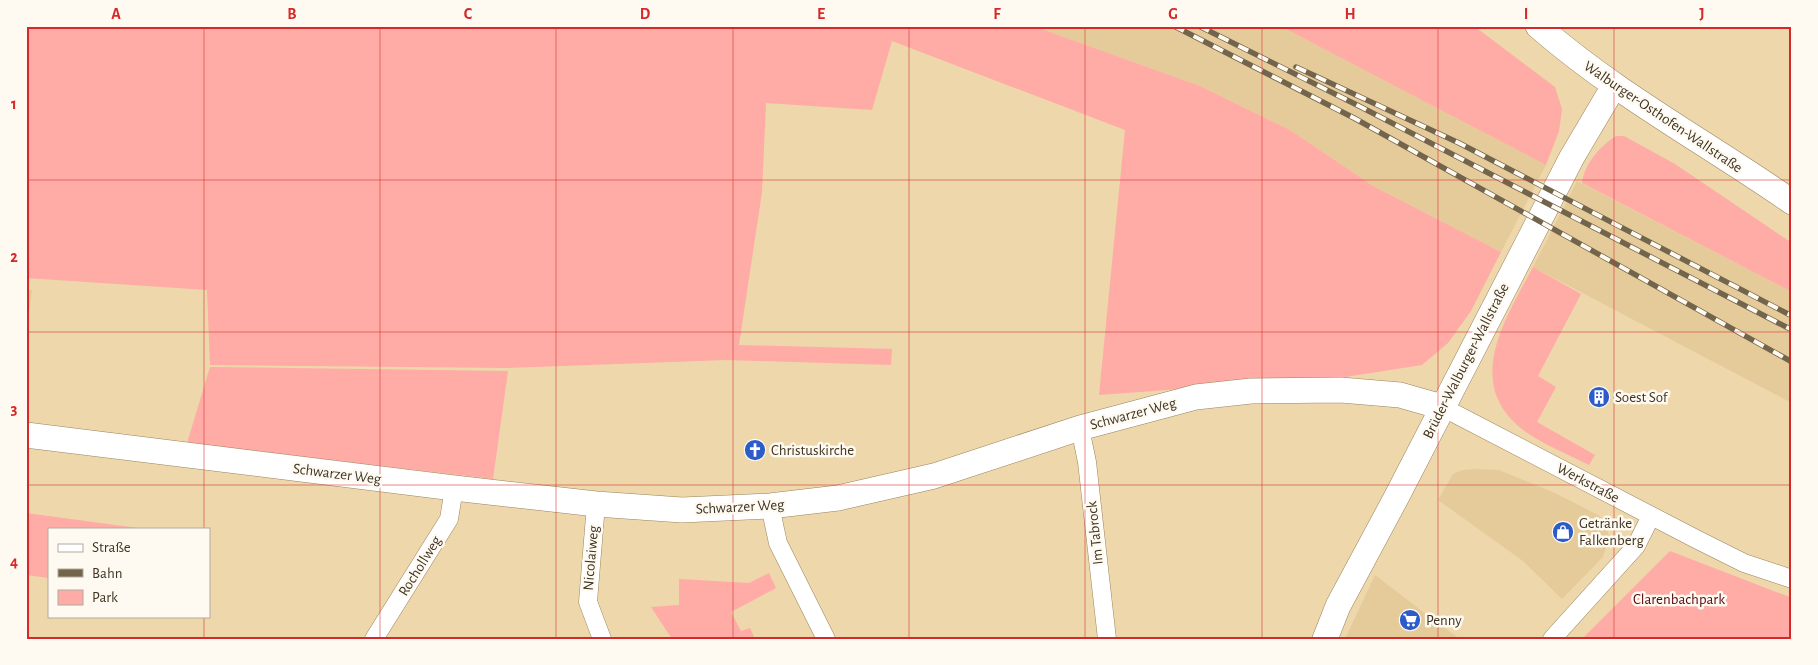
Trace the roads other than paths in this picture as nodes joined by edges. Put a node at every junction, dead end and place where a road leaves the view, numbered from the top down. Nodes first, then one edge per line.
1 (1538, 26) edge
2 (1614, 86) junction
3 (1792, 202) edge
4 (1442, 406) junction
5 (1080, 428) junction
6 (26, 435) edge
7 (454, 488) junction
8 (596, 504) junction
9 (770, 506) junction
10 (1651, 516) junction
11 (1792, 579) edge
12 (374, 639) edge
13 (602, 639) edge
14 (826, 639) edge
15 (1107, 639) edge
16 (1325, 639) edge
17 (1552, 639) edge

1 - 2 street, Walburger-Osthofen-Wallstraße
2 - 3 street, Walburger-Osthofen-Wallstraße
2 - 4 street, Brüder-Walburger-Wallstraße
4 - 5 street, Schwarzer Weg
4 - 10 street, Werkstraße
4 - 16 street, Brüder-Walburger-Wallstraße
5 - 9 street, Schwarzer Weg
5 - 15 street, Im Tabrock
6 - 7 street, Schwarzer Weg
7 - 8 street, Schwarzer Weg
7 - 12 street, Rochollweg
8 - 9 street, Schwarzer Weg
8 - 13 street, Nicolaiweg
9 - 14 street
10 - 11 street, Werkstraße
10 - 17 street

